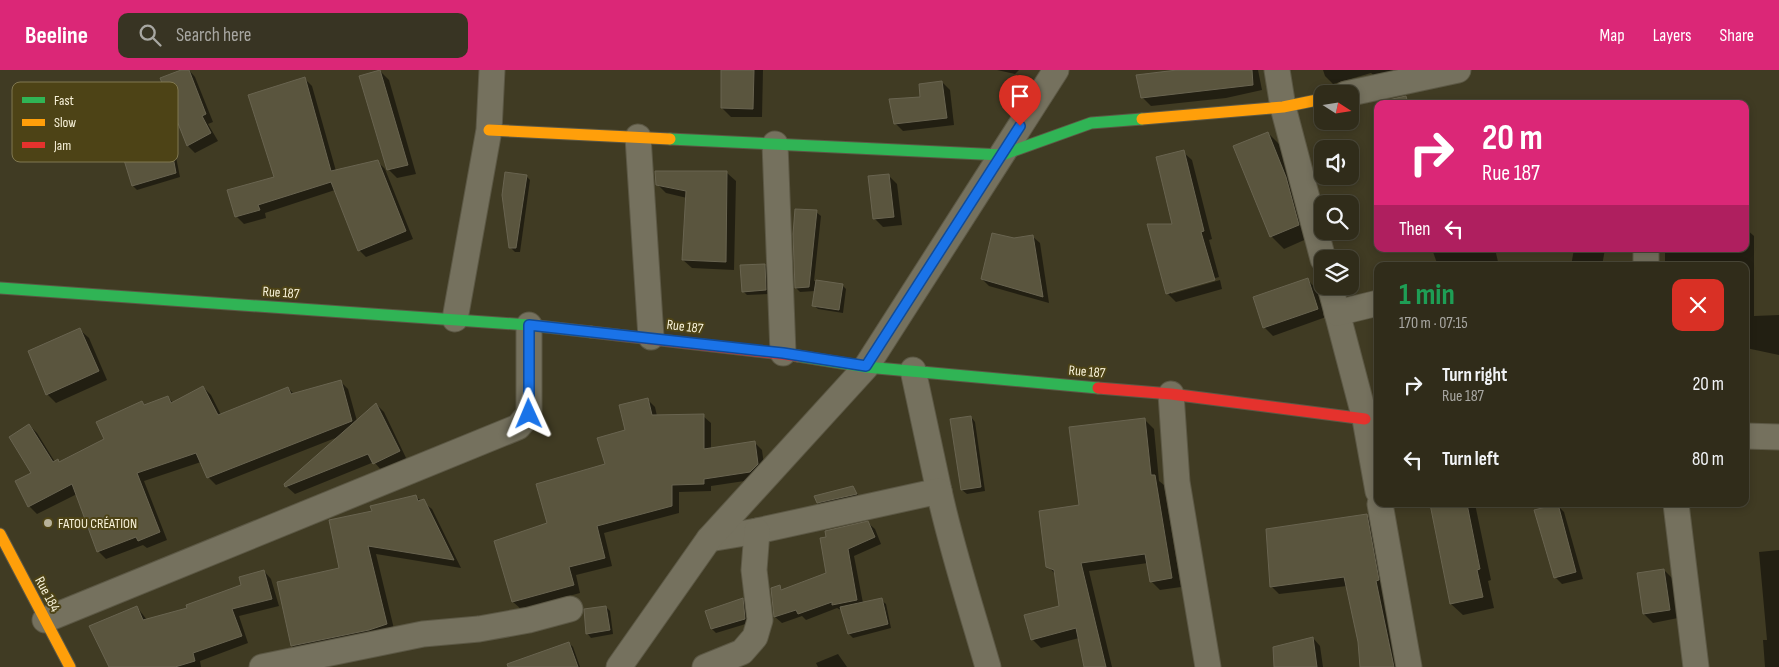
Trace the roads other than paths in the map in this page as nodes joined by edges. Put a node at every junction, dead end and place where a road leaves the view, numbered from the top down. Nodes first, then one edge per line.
1 (492, 70) edge
2 (1056, 70) edge
3 (1277, 70) edge
4 (1458, 70) edge
5 (1359, 91) edge
6 (1314, 101) edge
7 (1283, 107) junction
8 (489, 130) junction
9 (638, 137) junction
10 (776, 144) junction
11 (1002, 155) junction
12 (1321, 250) edge
13 (0, 288) edge
14 (1332, 295) edge
15 (1374, 304) edge
16 (1337, 313) junction
17 (455, 319) junction
18 (529, 325) junction
19 (651, 337) junction
20 (783, 353) junction
21 (866, 366) junction
22 (913, 370) junction
23 (1171, 394) junction
24 (1371, 419) edge
25 (1749, 436) edge
26 (1779, 437) edge
27 (1374, 450) edge
28 (938, 491) junction
29 (1381, 507) edge
30 (1676, 507) edge
31 (756, 531) junction
32 (0, 534) edge
33 (709, 539) junction
34 (570, 609) dead end
35 (45, 620) junction
36 (70, 667) edge
37 (262, 667) edge
38 (619, 667) edge
39 (705, 667) edge
40 (988, 667) edge
41 (1208, 667) edge
42 (1408, 667) edge
43 (1696, 667) edge

1 - 8 street
2 - 11 street
3 - 7 street
4 - 5 street
6 - 7 street
7 - 11 street
7 - 12 street
8 - 9 street
8 - 17 street
9 - 10 street
9 - 19 street
10 - 11 street
10 - 20 street
11 - 21 street
13 - 17 street, Rue 187
14 - 16 street
15 - 16 street
16 - 24 street
17 - 18 street, Rue 187
18 - 19 street, Rue 187
18 - 35 street
19 - 20 street, Rue 187
20 - 21 street, Rue 187
21 - 22 street, Rue 187
21 - 33 street
22 - 23 street, Rue 187
22 - 28 street
23 - 24 street, Rue 187
23 - 41 street
24 - 27 street
25 - 26 street
28 - 31 street
28 - 40 street
29 - 42 street
30 - 43 street
31 - 33 street
31 - 39 street
32 - 35 street, Rue 184
33 - 38 street
34 - 37 street
35 - 36 street, Rue 184

